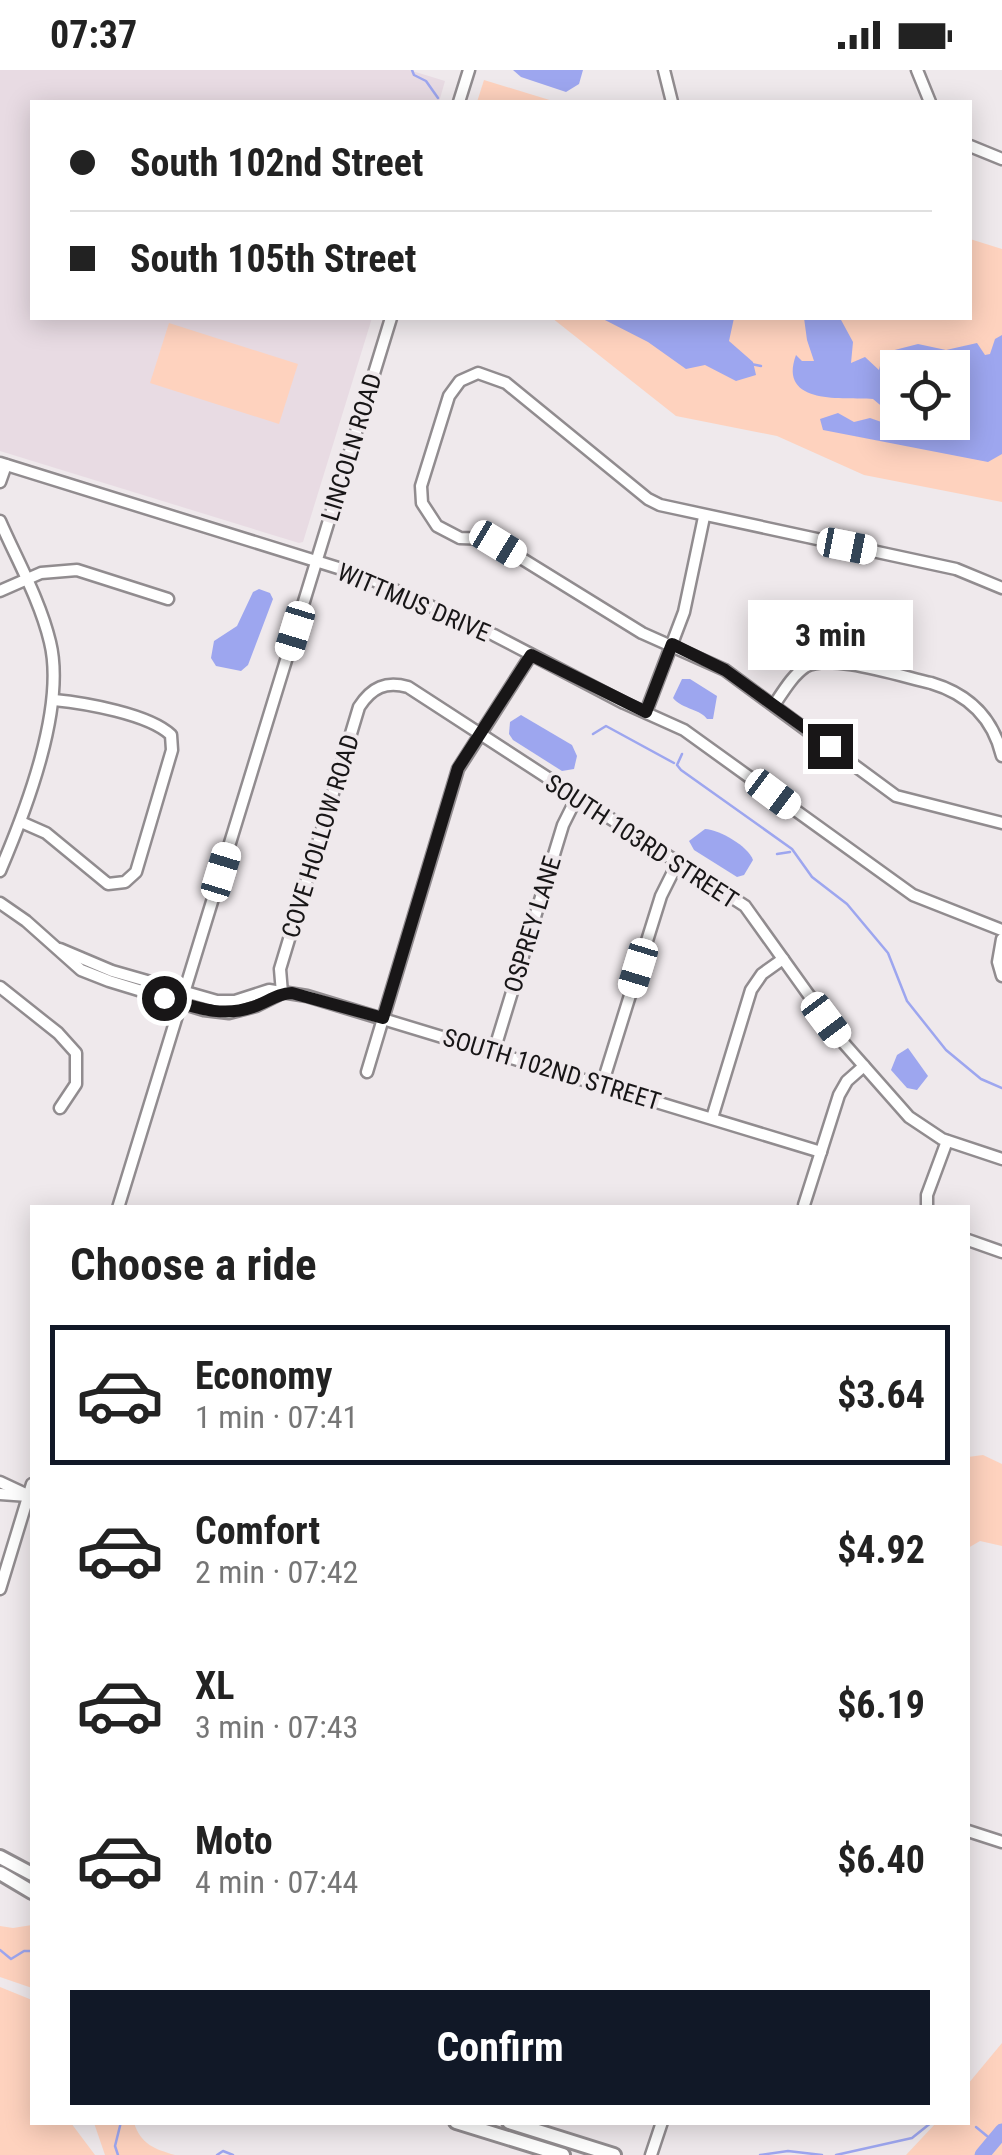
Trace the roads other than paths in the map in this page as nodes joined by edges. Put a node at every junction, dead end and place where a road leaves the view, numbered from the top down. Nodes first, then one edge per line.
1 (469, 70) edge
2 (664, 70) edge
3 (917, 70) edge
4 (460, 100) edge
5 (672, 100) edge
6 (926, 100) edge
7 (972, 147) edge
8 (1002, 160) edge
9 (390, 320) edge
10 (3, 464) edge
11 (0, 482) edge
12 (704, 517) junction
13 (0, 521) edge
14 (316, 562) junction
15 (26, 580) junction
16 (1002, 588) edge
17 (0, 591) edge
18 (168, 599) dead end
19 (672, 644) junction
20 (531, 655) junction
21 (378, 687) joint
22 (54, 700) junction
23 (774, 705) junction
24 (646, 712) junction
25 (480, 736) junction
26 (1002, 756) edge
27 (576, 799) junction
28 (1002, 807) edge
29 (21, 822) junction
30 (1000, 822) edge
31 (678, 862) junction
32 (0, 870) edge
33 (0, 903) edge
34 (1002, 930) edge
35 (1002, 939) edge
36 (782, 958) junction
37 (1002, 976) edge
38 (0, 986) edge
39 (282, 994) junction
40 (182, 998) junction
41 (383, 1018) junction
42 (494, 1051) junction
43 (864, 1066) junction
44 (366, 1072) dead end
45 (602, 1085) junction
46 (60, 1108) dead end
47 (712, 1118) junction
48 (947, 1141) junction
49 (821, 1152) junction
50 (1002, 1159) edge
51 (119, 1205) edge
52 (804, 1205) edge
53 (927, 1205) edge
54 (970, 1241) edge
55 (1002, 1252) edge
56 (0, 1482) edge
57 (0, 1494) edge
58 (30, 1497) edge
59 (0, 1589) edge
60 (970, 1832) edge
61 (1002, 1842) edge
62 (0, 1857) edge
63 (0, 1873) edge
64 (30, 1873) edge
65 (30, 1891) edge
66 (466, 2125) edge
67 (519, 2125) edge
68 (661, 2125) edge
69 (563, 2155) edge
70 (614, 2155) edge
71 (651, 2155) edge

1 - 4 street
2 - 5 street
3 - 6 street
7 - 8 street
9 - 14 street, LINCOLN ROAD
10 - 11 street
10 - 14 street, WITTMUS DRIVE
12 - 16 street
12 - 19 street
12 - 19 street
13 - 15 street
14 - 20 street, WITTMUS DRIVE
14 - 40 street, LINCOLN ROAD
15 - 17 street
15 - 18 street
15 - 22 street
19 - 23 street
19 - 24 street
20 - 24 street, WITTMUS DRIVE
20 - 25 street
21 - 25 street, SOUTH 103RD STREET
21 - 39 street, COVE HOLLOW ROAD
22 - 29 street
22 - 29 street
23 - 26 street
23 - 30 street
24 - 34 street, WITTMUS DRIVE
25 - 27 street, SOUTH 103RD STREET
25 - 41 street
27 - 31 street, SOUTH 103RD STREET
27 - 42 street, OSPREY LANE
28 - 30 street
29 - 32 street
31 - 36 street, SOUTH 103RD STREET
31 - 45 street
33 - 40 street
35 - 37 street
36 - 43 street, SOUTH 103RD STREET
36 - 47 street
38 - 46 street
39 - 40 street
39 - 41 street, SOUTH 102ND STREET
40 - 51 street, LINCOLN ROAD
41 - 42 street, SOUTH 102ND STREET
41 - 44 street
42 - 45 street, SOUTH 102ND STREET
43 - 48 street, SOUTH 103RD STREET
43 - 49 street
45 - 47 street, SOUTH 102ND STREET
47 - 49 street, SOUTH 102ND STREET
48 - 50 street, SOUTH 103RD STREET
48 - 53 street
49 - 52 street
54 - 55 street
56 - 58 street
57 - 58 street
58 - 59 street
60 - 61 street
62 - 64 main road
63 - 65 main road
66 - 69 main road
67 - 70 main road
68 - 71 street

